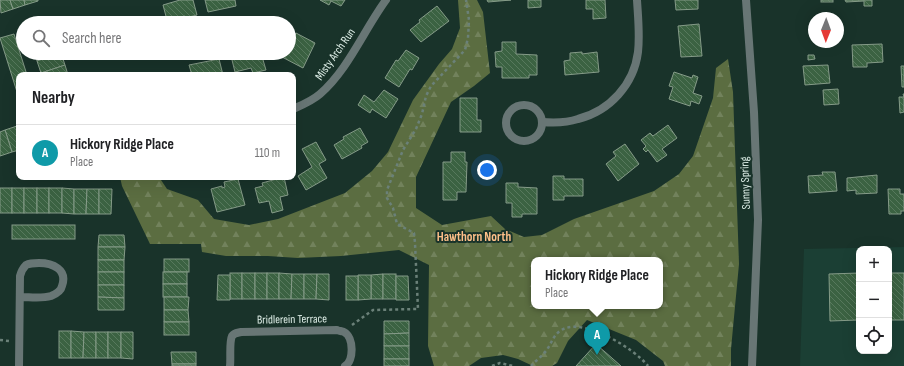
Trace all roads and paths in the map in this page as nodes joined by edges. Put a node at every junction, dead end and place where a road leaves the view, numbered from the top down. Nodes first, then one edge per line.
1 (386, 0) edge
2 (466, 0) edge
3 (637, 0) edge
4 (746, 0) edge
5 (296, 108) edge
6 (542, 122) junction
7 (20, 297) junction
8 (343, 332) junction
9 (19, 366) edge
10 (230, 366) edge
11 (344, 366) edge
12 (492, 366) edge
13 (513, 366) edge
14 (531, 366) edge
15 (648, 366) edge
16 (752, 366) edge

1 - 5 street, Misty Arch Run
2 - 8 path
3 - 6 street
4 - 16 street, Sunny Spring
6 - 6 street
7 - 7 street
7 - 9 street
8 - 10 street, Bridlerein Terrace
8 - 11 street, Bridlerein Terrace
12 - 13 path
14 - 15 path

